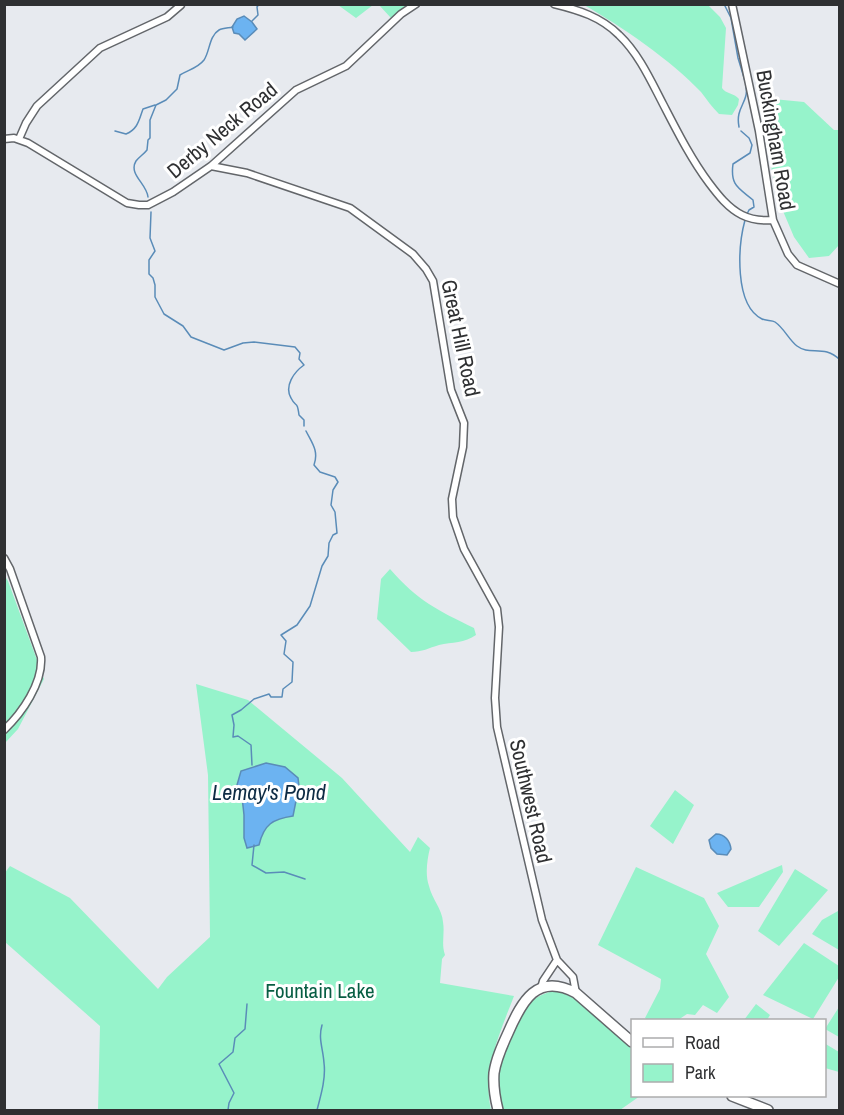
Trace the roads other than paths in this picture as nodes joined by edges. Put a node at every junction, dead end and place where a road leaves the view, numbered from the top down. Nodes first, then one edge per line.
1 (416, 4) edge
2 (555, 4) edge
3 (732, 4) edge
4 (181, 5) edge
5 (4, 139) edge
6 (19, 140) junction
7 (211, 166) junction
8 (772, 220) junction
9 (840, 284) edge
10 (4, 558) edge
11 (498, 645) joint
12 (4, 730) edge
13 (557, 960) junction
14 (541, 988) junction
15 (576, 993) junction
16 (631, 1040) edge
17 (737, 1097) edge
18 (498, 1110) edge
19 (768, 1110) edge

1 - 7 street, Derby Neck Road
2 - 8 street
3 - 8 street, Buckingham Road
4 - 6 street
5 - 6 street, Derby Neck Road
6 - 7 street, Derby Neck Road
7 - 11 street, Great Hill Road
8 - 9 street, Buckingham Road
10 - 12 street
11 - 13 street, Southwest Road
13 - 14 street
13 - 15 street, Southwest Road
14 - 15 main road
14 - 18 main road
15 - 16 main road
17 - 19 main road

